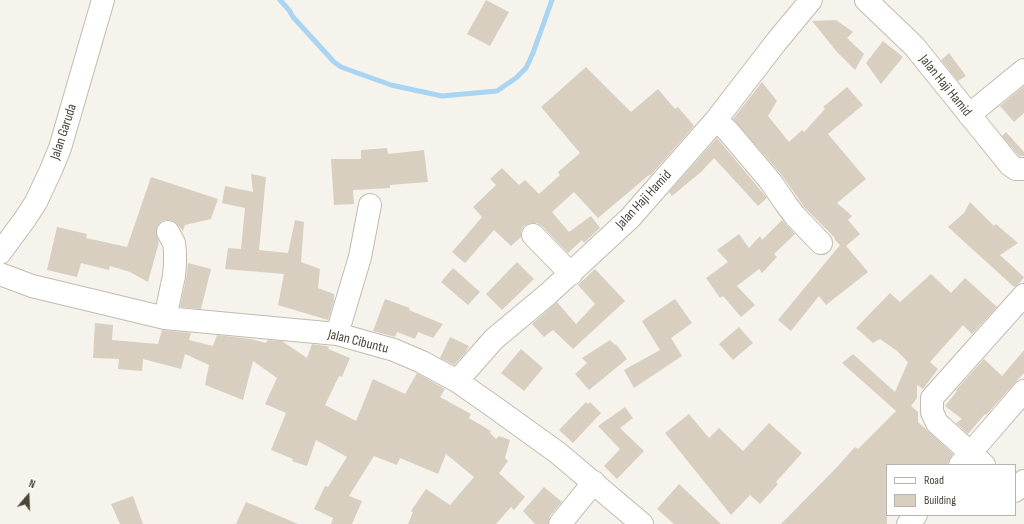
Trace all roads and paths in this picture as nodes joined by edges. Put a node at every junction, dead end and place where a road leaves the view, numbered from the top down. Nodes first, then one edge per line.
1 (103, 0) edge
2 (811, 0) edge
3 (866, 0) edge
4 (1024, 70) edge
5 (969, 115) junction
6 (716, 120) junction
7 (1024, 169) edge
8 (370, 205) dead end
9 (168, 232) dead end
10 (533, 235) dead end
11 (821, 243) dead end
12 (0, 253) edge
13 (0, 274) edge
14 (571, 274) junction
15 (1024, 295) edge
16 (165, 318) junction
17 (336, 334) junction
18 (457, 381) junction
19 (1024, 391) edge
20 (972, 461) edge
21 (1024, 481) edge
22 (594, 482) junction
23 (1016, 490) edge
24 (1016, 492) edge
25 (1024, 500) edge
26 (915, 516) edge
27 (560, 524) edge
28 (642, 524) edge
29 (908, 524) edge

1 - 12 street, Jalan Garuda
2 - 6 street, Jalan Haji Hamid
3 - 5 street, Jalan Haji Hamid
4 - 5 street
5 - 7 street, Jalan Haji Hamid
6 - 11 street
6 - 14 street, Jalan Haji Hamid
8 - 17 street
9 - 16 street
10 - 14 street
13 - 16 street, Jalan Cibuntu
14 - 18 street, Jalan Haji Hamid
15 - 20 street
16 - 17 street, Jalan Cibuntu
17 - 18 street, Jalan Cibuntu
18 - 22 street, Jalan Cibuntu
19 - 20 street
21 - 23 street
22 - 27 street
22 - 28 street, Jalan Cibuntu
24 - 25 street
26 - 29 street

